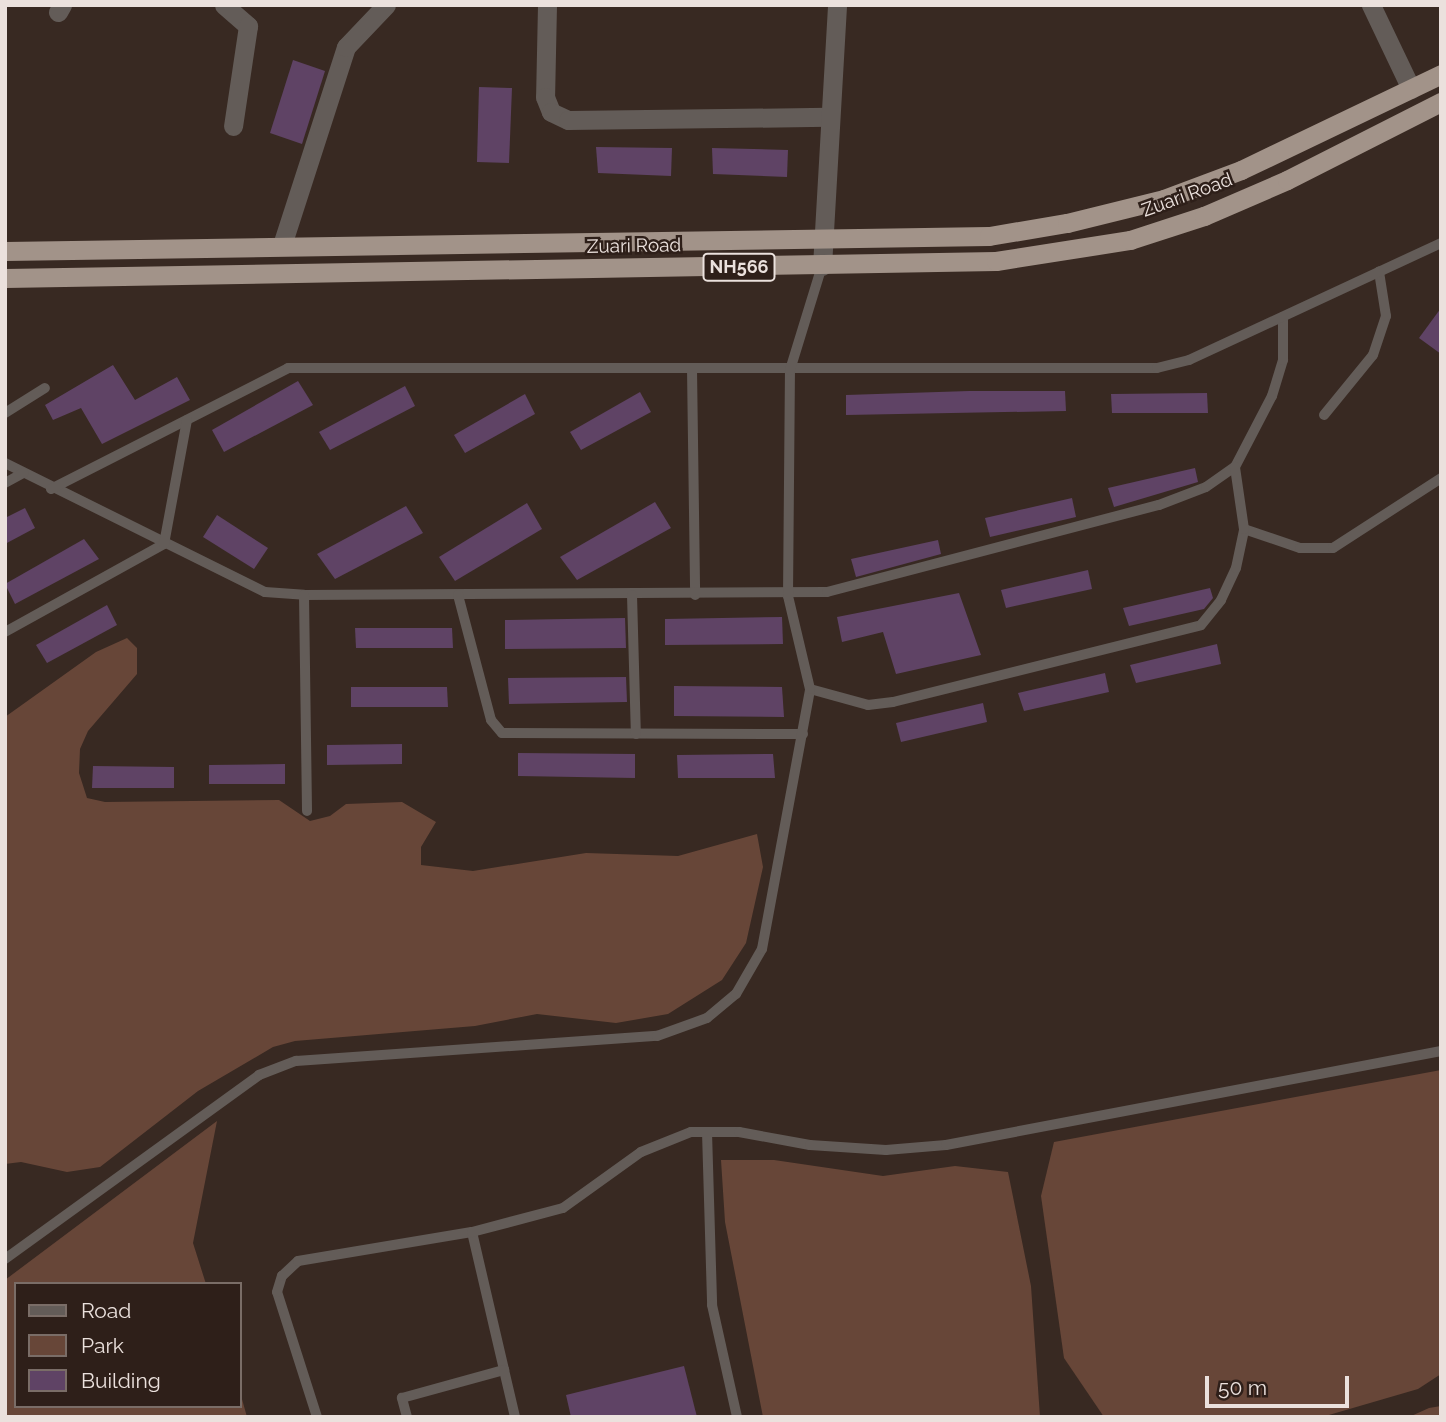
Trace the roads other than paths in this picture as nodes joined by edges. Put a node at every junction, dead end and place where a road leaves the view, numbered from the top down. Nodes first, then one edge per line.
1 (224, 5) edge
2 (386, 5) edge
3 (547, 5) edge
4 (837, 5) edge
5 (1371, 5) edge
6 (1441, 74) edge
7 (1411, 89) junction
8 (1441, 102) edge
9 (828, 117) junction
10 (233, 126) dead end
11 (823, 241) junction
12 (1441, 243) edge
13 (282, 245) junction
14 (5, 250) edge
15 (822, 266) junction
16 (1379, 272) junction
17 (5, 278) edge
18 (1283, 317) junction
19 (692, 369) junction
20 (790, 370) junction
21 (45, 388) dead end
22 (5, 413) edge
23 (1324, 415) dead end
24 (187, 420) junction
25 (5, 463) edge
26 (1235, 467) junction
27 (23, 473) junction
28 (1441, 478) edge
29 (5, 483) edge
30 (51, 489) junction
31 (1244, 529) junction
32 (164, 544) junction
33 (458, 594) junction
34 (632, 594) junction
35 (695, 594) junction
36 (304, 596) junction
37 (788, 596) junction
38 (5, 632) edge
39 (810, 689) junction
40 (636, 734) junction
41 (803, 734) junction
42 (307, 811) dead end
43 (1441, 1051) edge
44 (707, 1132) junction
45 (472, 1232) junction
46 (5, 1259) edge
47 (504, 1370) junction
48 (317, 1417) edge
49 (407, 1417) edge
50 (515, 1417) edge
51 (737, 1417) edge

1 - 10 street
2 - 13 street
3 - 9 street
4 - 9 street
5 - 7 street
6 - 7 highway, Zuari Road / NH566
7 - 11 highway, Zuari Road / NH566
8 - 15 highway, Zuari Road / NH566
9 - 11 street
11 - 13 highway, Zuari Road / NH566
11 - 15 street
12 - 16 lane
13 - 14 highway, Zuari Road / NH566
15 - 17 highway, Zuari Road / NH566
15 - 20 lane
16 - 18 lane
16 - 23 lane
18 - 20 lane
18 - 26 lane
19 - 20 lane
19 - 24 lane
19 - 35 lane
20 - 37 lane
21 - 22 lane
24 - 30 lane
24 - 32 lane
25 - 27 lane
26 - 31 lane
26 - 37 lane
27 - 29 lane
27 - 30 lane
28 - 31 lane
30 - 32 lane
31 - 39 lane
32 - 36 lane
32 - 38 lane
33 - 34 lane
33 - 36 lane
33 - 40 lane
34 - 35 lane
34 - 40 lane
35 - 37 lane
36 - 42 lane
37 - 39 lane
39 - 41 lane
40 - 41 lane
41 - 46 lane
43 - 44 lane
44 - 45 lane
44 - 51 lane
45 - 47 lane
45 - 48 lane
47 - 49 lane
47 - 50 lane

